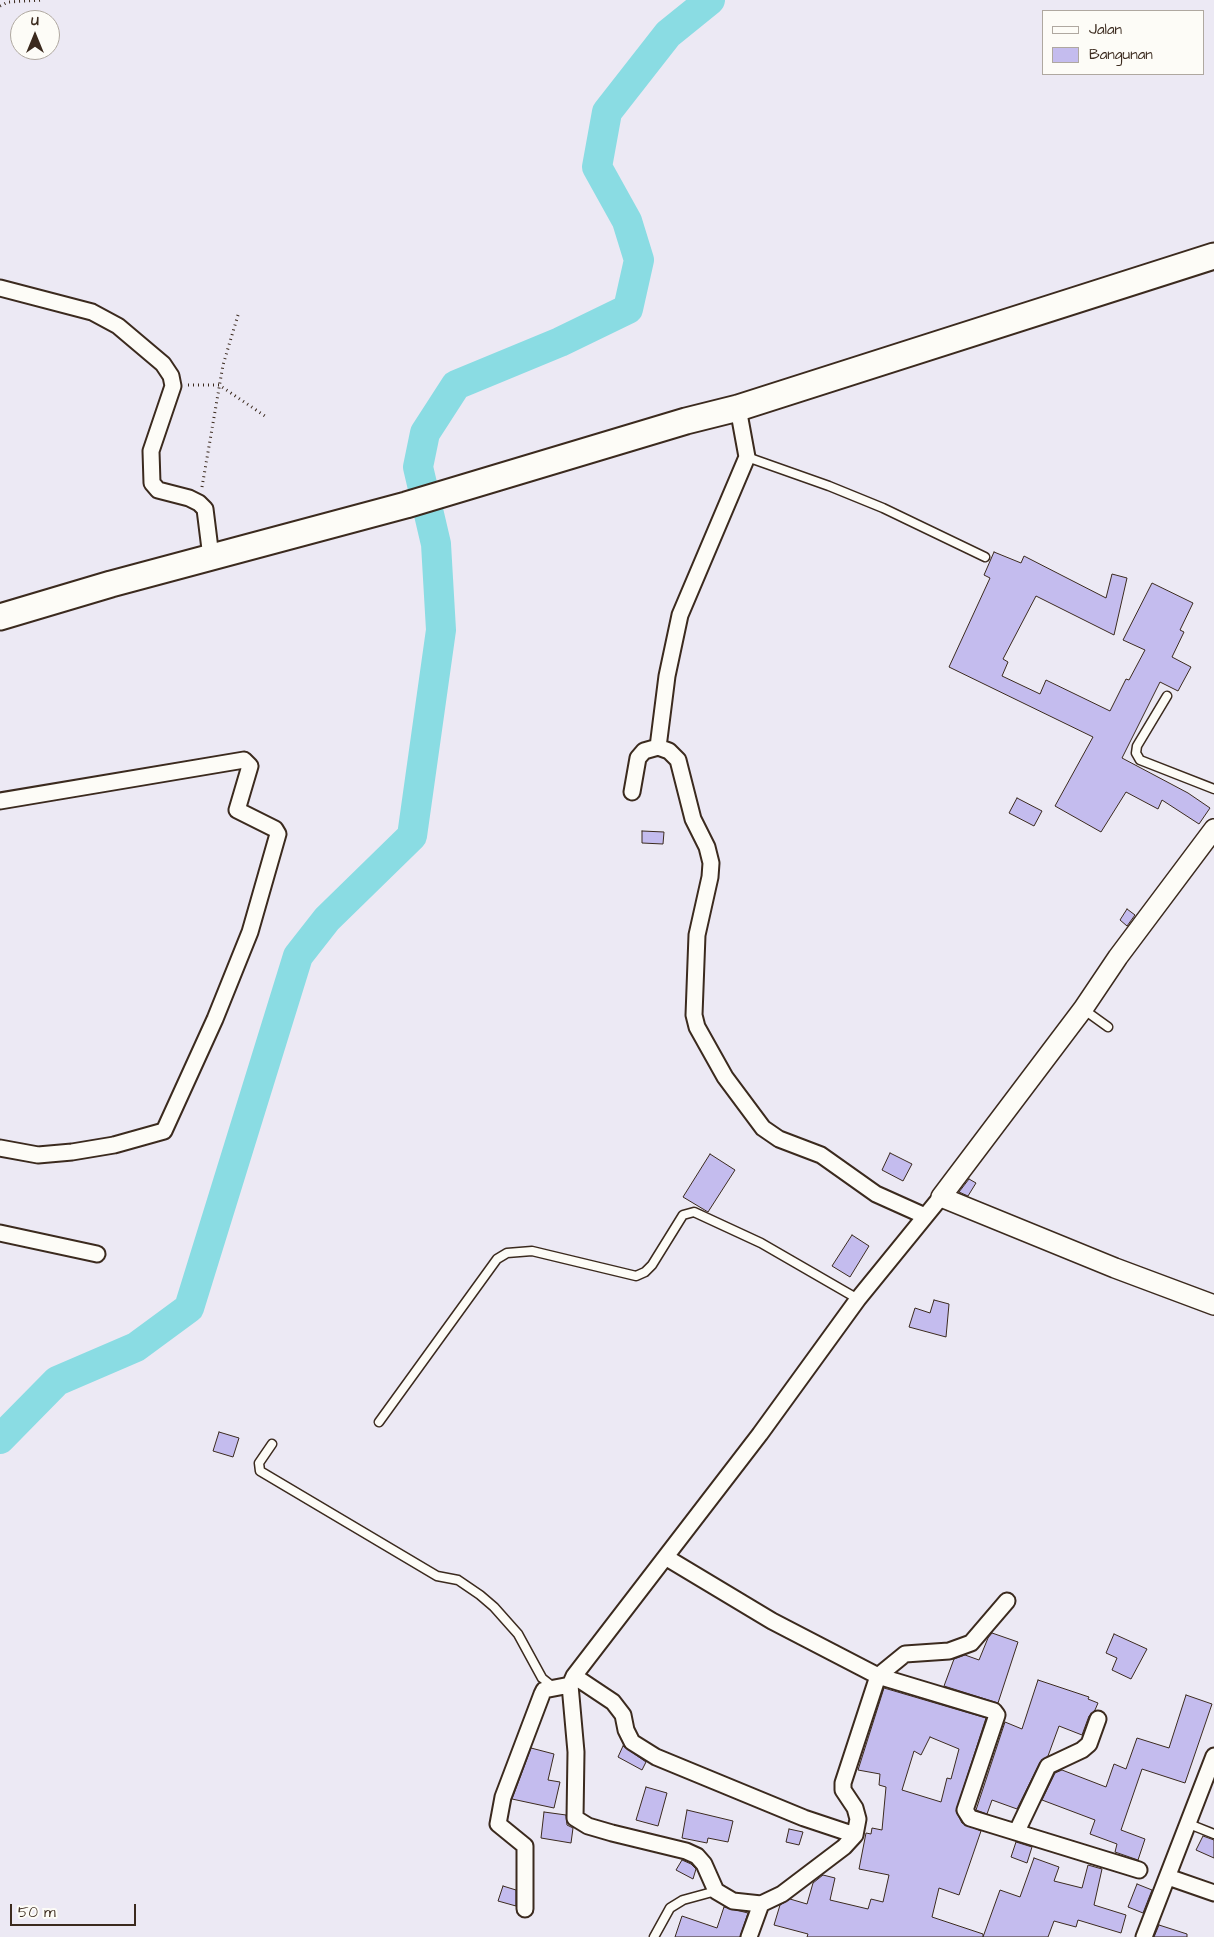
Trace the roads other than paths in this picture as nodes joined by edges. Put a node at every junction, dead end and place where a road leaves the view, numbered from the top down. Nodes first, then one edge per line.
1 (1214, 256) edge
2 (0, 288) edge
3 (738, 408) junction
4 (747, 457) junction
5 (985, 556) dead end
6 (211, 557) junction
7 (0, 617) edge
8 (1167, 696) dead end
9 (658, 747) junction
10 (1214, 789) edge
11 (632, 792) dead end
12 (0, 801) edge
13 (1214, 829) edge
14 (1083, 1010) junction
15 (1108, 1027) dead end
16 (0, 1148) edge
17 (941, 1197) junction
18 (925, 1216) junction
19 (0, 1233) edge
20 (97, 1254) dead end
21 (858, 1299) junction
22 (1214, 1305) edge
23 (379, 1422) dead end
24 (272, 1444) dead end
25 (667, 1558) junction
26 (1007, 1601) dead end
27 (878, 1676) junction
28 (572, 1681) junction
29 (554, 1687) junction
30 (1098, 1720) dead end
31 (1214, 1756) edge
32 (1189, 1824) junction
33 (1017, 1831) junction
34 (855, 1834) junction
35 (1214, 1834) edge
36 (1139, 1870) dead end
37 (1168, 1877) junction
38 (716, 1892) junction
39 (1214, 1893) edge
40 (761, 1904) junction
41 (525, 1909) dead end
42 (654, 1937) edge
43 (749, 1937) edge
44 (1144, 1937) edge

1 - 3 highway
2 - 6 street
3 - 4 street
3 - 6 highway
4 - 5 lane
4 - 9 street
6 - 7 highway
8 - 10 lane
9 - 11 street
9 - 18 street
12 - 16 street
13 - 14 street
14 - 15 lane
14 - 17 street
17 - 18 street
17 - 22 street
18 - 21 street
19 - 20 street
21 - 23 lane
21 - 25 street
24 - 29 lane
25 - 27 street
25 - 28 street
26 - 27 street
27 - 33 street
27 - 34 street
28 - 29 street
28 - 34 street
28 - 38 street
29 - 41 street
30 - 33 street
31 - 32 street
32 - 35 lane
32 - 37 street
33 - 36 street
34 - 40 street
37 - 39 street
37 - 44 street
38 - 40 street
38 - 42 lane
40 - 43 street

